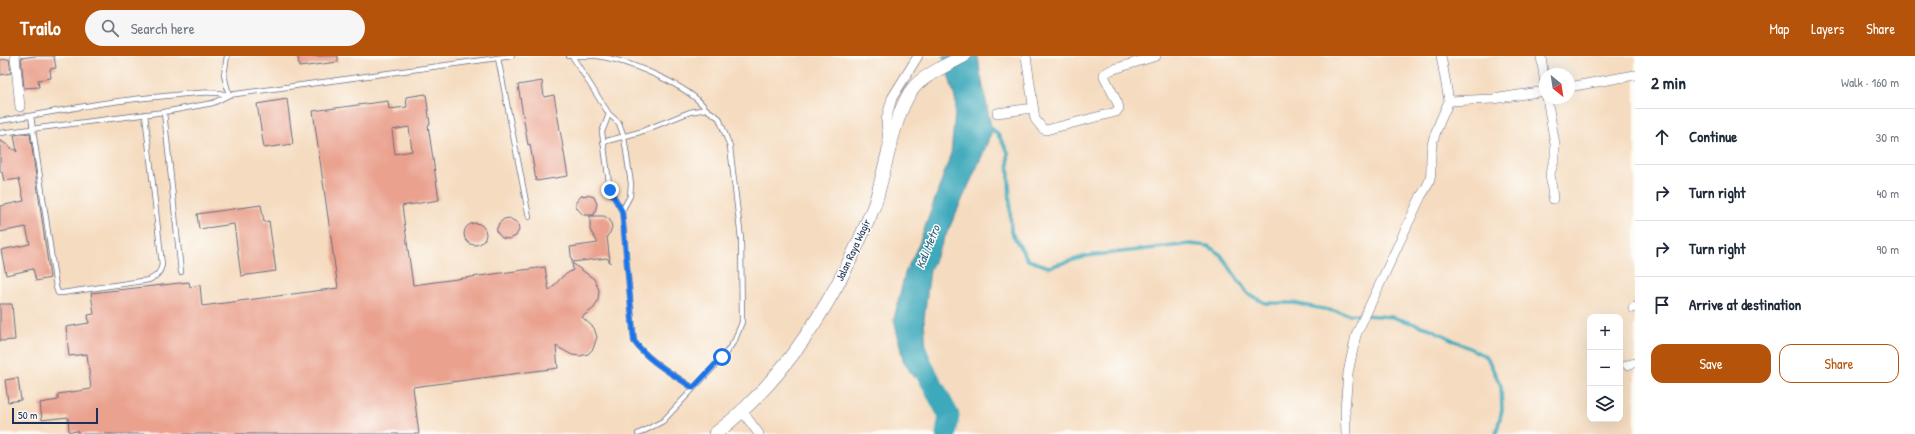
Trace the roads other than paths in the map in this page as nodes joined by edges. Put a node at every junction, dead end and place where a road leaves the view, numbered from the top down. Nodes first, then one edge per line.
1 (15, 56) edge
2 (227, 56) edge
3 (512, 56) edge
4 (571, 56) edge
5 (918, 56) edge
6 (964, 56) edge
7 (1026, 56) edge
8 (1156, 56) edge
9 (1441, 56) edge
10 (1541, 56) edge
11 (498, 58) junction
12 (1543, 68) edge
13 (1635, 75) edge
14 (1575, 85) edge
15 (1539, 92) edge
16 (229, 95) junction
17 (1449, 101) junction
18 (1548, 104) edge
19 (20, 107) dead end
20 (1033, 108) junction
21 (706, 109) junction
22 (164, 112) junction
23 (997, 113) dead end
24 (145, 114) junction
25 (609, 114) junction
26 (31, 116) junction
27 (0, 121) edge
28 (32, 128) junction
29 (0, 133) edge
30 (624, 137) junction
31 (603, 142) junction
32 (888, 154) junction
33 (1553, 199) dead end
34 (622, 211) junction
35 (529, 217) dead end
36 (181, 272) dead end
37 (693, 388) junction
38 (742, 411) junction
39 (638, 434) edge
40 (715, 434) edge
41 (759, 434) edge
42 (1346, 434) edge

1 - 19 street
2 - 16 lane
3 - 11 lane
4 - 21 lane
4 - 25 lane
5 - 32 street
6 - 32 main road, Jalan Raya Wagir
7 - 20 street
8 - 20 street
9 - 17 street
10 - 12 street
11 - 16 lane
11 - 35 lane
13 - 14 street
15 - 17 street
16 - 22 lane
16 - 26 lane
17 - 42 street
18 - 33 street
20 - 23 street
21 - 30 lane
21 - 37 lane
22 - 24 lane
22 - 36 lane
24 - 28 lane
24 - 28 lane
25 - 30 lane
25 - 31 lane
26 - 27 lane
26 - 28 lane
28 - 29 lane
30 - 31 lane
30 - 34 lane
31 - 34 lane
32 - 38 main road, Jalan Raya Wagir
34 - 37 lane
37 - 39 lane
38 - 40 main road, Jalan Raya Wagir
38 - 41 street

